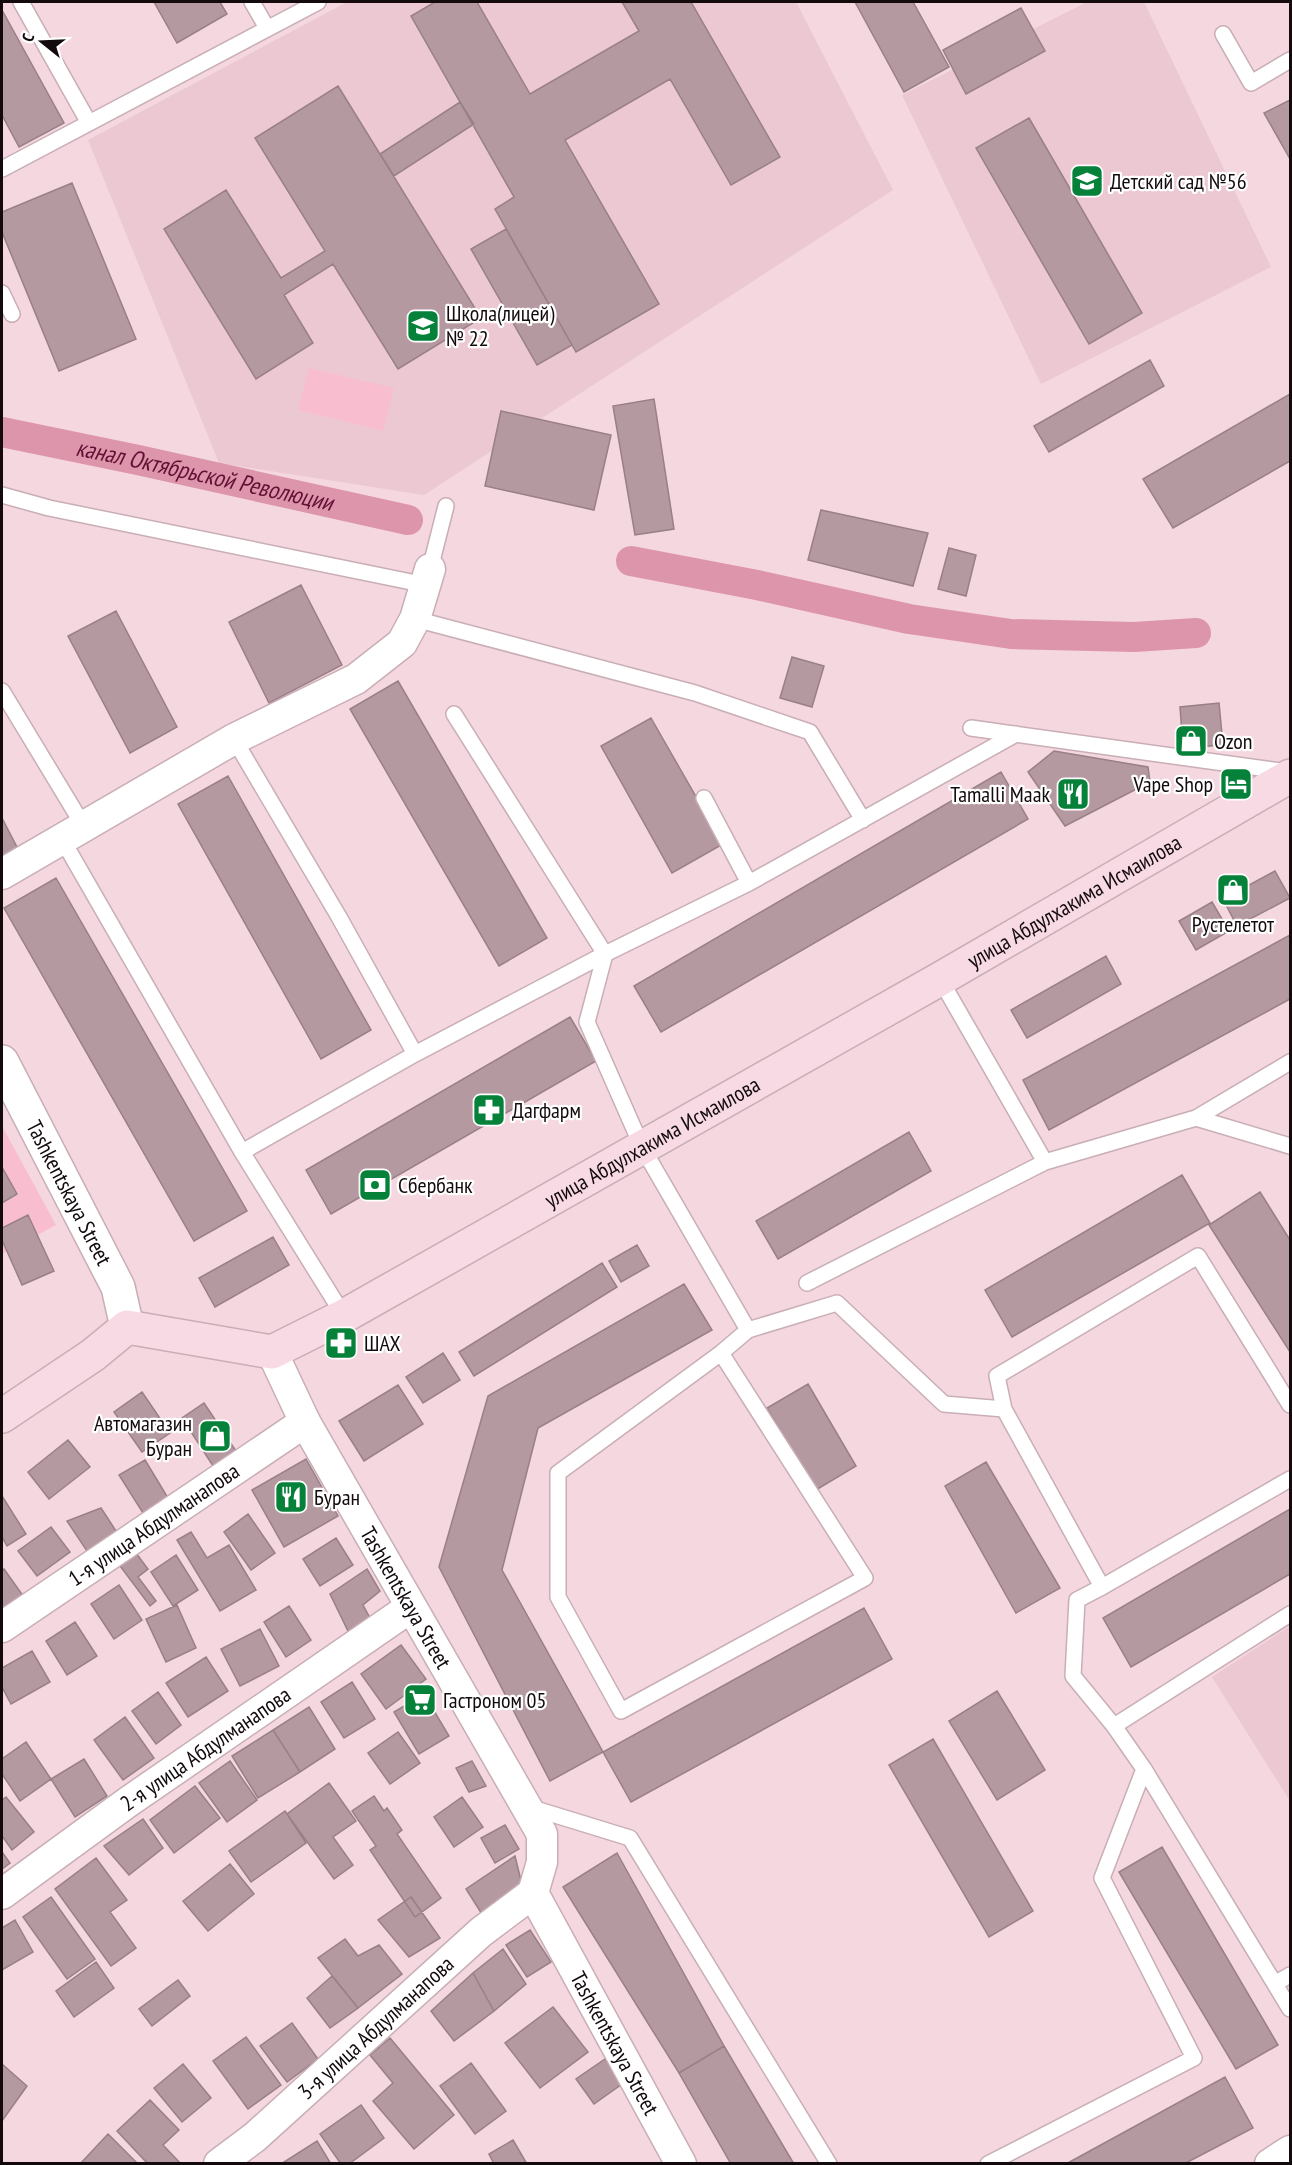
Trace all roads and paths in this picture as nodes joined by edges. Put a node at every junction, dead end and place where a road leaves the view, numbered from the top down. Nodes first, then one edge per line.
1 (21, 2) edge
2 (252, 2) edge
3 (318, 2) edge
4 (267, 28) junction
5 (1223, 34) dead end
6 (1290, 60) edge
7 (89, 123) junction
8 (2, 169) edge
9 (2, 293) edge
10 (12, 314) dead end
11 (2, 495) edge
12 (446, 506) dead end
13 (428, 577) junction
14 (415, 619) junction
15 (2, 691) edge
16 (454, 714) dead end
17 (971, 728) dead end
18 (1016, 734) junction
19 (234, 740) junction
20 (1290, 774) edge
21 (704, 798) dead end
22 (863, 820) junction
23 (72, 832) junction
24 (2, 874) edge
25 (749, 883) junction
26 (605, 954) junction
27 (940, 980) junction
28 (415, 1054) junction
29 (2, 1062) edge
30 (1290, 1062) edge
31 (1196, 1118) junction
32 (1290, 1146) edge
33 (642, 1147) junction
34 (242, 1152) junction
35 (1045, 1162) junction
36 (807, 1283) dead end
37 (344, 1316) junction
38 (127, 1326) junction
39 (748, 1330) junction
40 (272, 1352) junction
41 (721, 1353) junction
42 (1290, 1406) edge
43 (1004, 1409) junction
44 (2, 1416) edge
45 (305, 1422) junction
46 (1290, 1479) edge
47 (1102, 1587) junction
48 (411, 1607) junction
49 (1290, 1614) edge
50 (2, 1627) edge
51 (1114, 1726) junction
52 (1144, 1768) junction
53 (526, 1806) junction
54 (533, 1893) junction
55 (2, 1894) edge
56 (1290, 1974) edge
57 (1275, 1983) junction
58 (1290, 2009) edge
59 (1290, 2151) edge
60 (219, 2163) edge
61 (681, 2163) edge
62 (829, 2163) edge
63 (988, 2163) edge
64 (1270, 2163) edge

1 - 7 lane
2 - 4 lane
3 - 4 lane
4 - 7 lane
5 - 6 lane
7 - 8 lane
9 - 10 lane
11 - 13 lane
12 - 13 lane
13 - 14 street
14 - 19 street
14 - 22 lane
15 - 23 lane
16 - 26 lane
17 - 18 lane
18 - 20 lane
18 - 22 lane
19 - 23 street
19 - 28 lane
20 - 27 main road, улица Абдулхакима Исмаилова
21 - 25 lane
22 - 25 lane
23 - 24 street
23 - 34 lane
25 - 26 lane
26 - 28 lane
26 - 33 lane
27 - 33 main road, улица Абдулхакима Исмаилова
27 - 35 lane
28 - 34 lane
29 - 38 street, Tashkentskaya Street
30 - 31 lane
31 - 32 lane
31 - 35 lane
33 - 37 main road, улица Абдулхакима Исмаилова
33 - 39 lane
34 - 37 lane
35 - 36 lane
37 - 40 main road, улица Абдулхакима Исмаилова
38 - 40 main road
38 - 44 main road
39 - 41 lane
39 - 43 lane
40 - 45 street, Tashkentskaya Street
41 - 41 lane
42 - 43 lane
43 - 47 lane
45 - 48 street, Tashkentskaya Street
45 - 50 street, 1-я улица Абдулманапова
46 - 47 lane
47 - 51 lane
48 - 53 street, Tashkentskaya Street
48 - 55 street, 2-я улица Абдулманапова
49 - 51 lane
51 - 52 lane
52 - 57 lane
52 - 63 lane
53 - 54 street, Tashkentskaya Street
53 - 62 lane
54 - 60 street, 3-я улица Абдулманапова
54 - 61 street, Tashkentskaya Street
56 - 57 lane
57 - 58 lane
59 - 64 street

